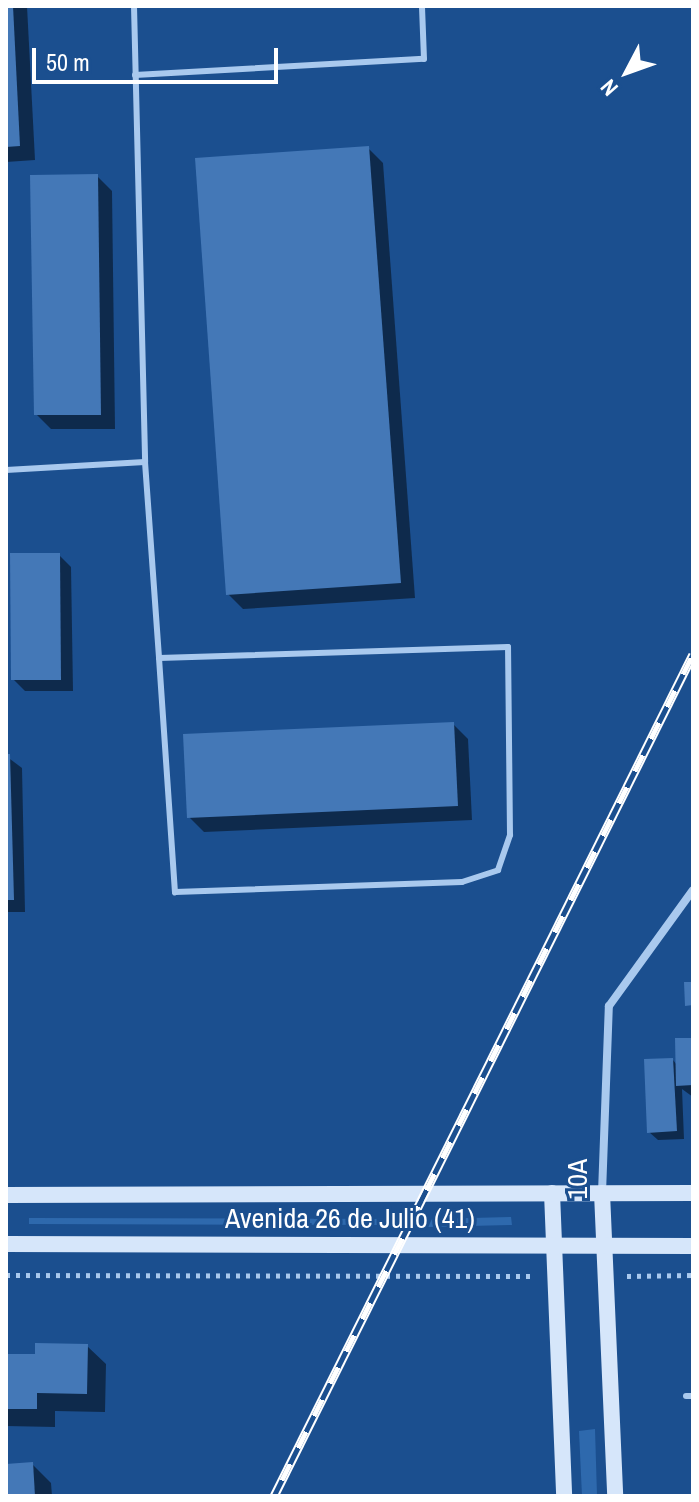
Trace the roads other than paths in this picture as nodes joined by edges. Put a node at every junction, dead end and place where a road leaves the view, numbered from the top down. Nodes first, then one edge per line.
1 (134, 6) edge
2 (422, 6) edge
3 (135, 75) junction
4 (145, 462) junction
5 (6, 470) edge
6 (159, 658) junction
7 (693, 890) edge
8 (552, 1193) junction
9 (602, 1193) junction
10 (693, 1193) edge
11 (6, 1195) edge
12 (6, 1244) edge
13 (556, 1246) junction
14 (604, 1246) junction
15 (693, 1246) edge
16 (564, 1496) edge
17 (615, 1496) edge

1 - 3 lane
2 - 3 lane
3 - 4 lane
4 - 5 lane
4 - 6 lane
6 - 6 lane
7 - 9 street, 10A
8 - 9 main road, Avenida 26 de Julio (41)
8 - 11 main road, Avenida 26 de Julio (41)
8 - 13 main road, 10A
9 - 10 main road, Avenida 26 de Julio (41)
9 - 14 main road, 10A
12 - 13 main road, Avenida 26 de Julio (41)
13 - 14 main road, Avenida 26 de Julio (41)
13 - 16 main road, 10A
14 - 15 main road, Avenida 26 de Julio (41)
14 - 17 main road, 10A

